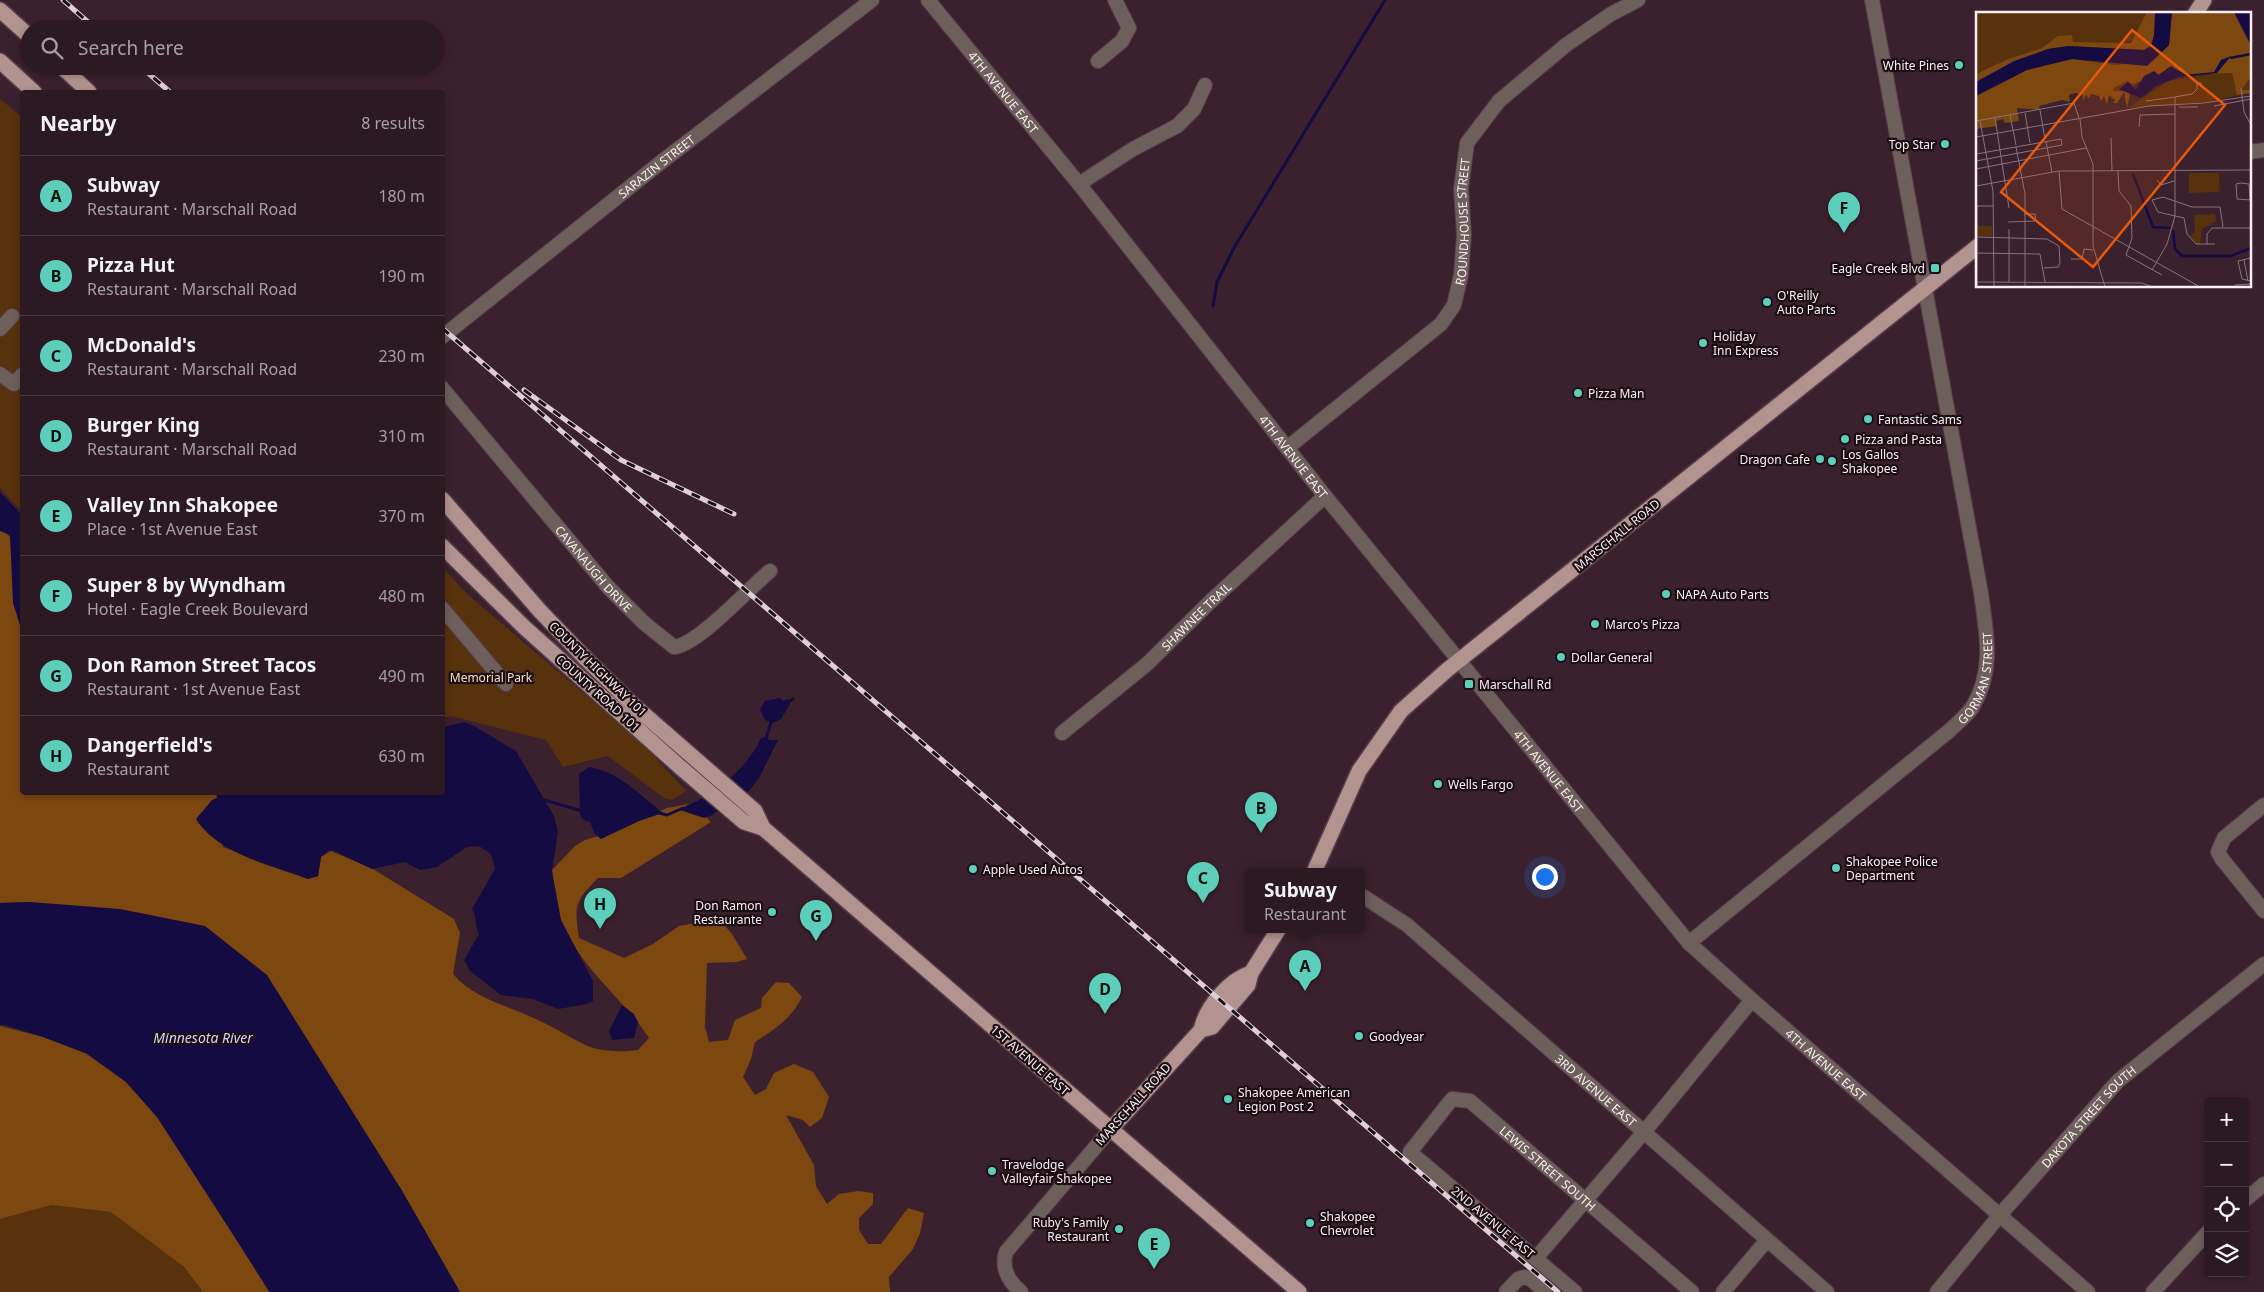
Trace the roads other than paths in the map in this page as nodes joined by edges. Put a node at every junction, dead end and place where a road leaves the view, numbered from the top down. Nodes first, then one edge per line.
1 (872, 0) edge
2 (928, 0) edge
3 (1116, 0) edge
4 (1638, 0) edge
5 (1872, 0) edge
6 (2204, 0) edge
7 (0, 10) edge
8 (2196, 12) edge
9 (20, 28) edge
10 (1098, 60) dead end
11 (0, 61) edge
12 (71, 75) edge
13 (1205, 85) dead end
14 (32, 90) edge
15 (87, 90) edge
16 (1079, 184) junction
17 (1976, 248) edge
18 (1925, 289) junction
19 (12, 316) dead end
20 (0, 329) edge
21 (445, 335) edge
22 (0, 374) edge
23 (20, 377) edge
24 (445, 392) edge
25 (1288, 448) junction
26 (1325, 496) junction
27 (445, 502) edge
28 (445, 549) edge
29 (770, 571) dead end
30 (445, 612) edge
31 (1460, 660) junction
32 (506, 684) dead end
33 (1062, 733) dead end
34 (2264, 805) edge
35 (763, 828) junction
36 (1316, 868) edge
37 (1365, 897) edge
38 (2264, 912) edge
39 (1276, 933) edge
40 (1689, 943) junction
41 (2264, 964) edge
42 (1752, 1000) junction
43 (1110, 1130) junction
44 (1644, 1132) junction
45 (1410, 1152) joint
46 (2264, 1184) edge
47 (2249, 1197) edge
48 (1586, 1200) junction
49 (1999, 1216) junction
50 (2204, 1236) edge
51 (1767, 1240) junction
52 (1536, 1258) junction
53 (1021, 1292) edge
54 (1299, 1292) edge
55 (1506, 1292) edge
56 (1545, 1292) edge
57 (1575, 1292) edge
58 (1692, 1292) edge
59 (1723, 1292) edge
60 (1827, 1292) edge
61 (1937, 1292) edge
62 (2088, 1292) edge
63 (2154, 1292) edge

1 - 21 street, SARAZIN STREET
2 - 16 street, 4TH AVENUE EAST
3 - 10 street
4 - 25 street, ROUNDHOUSE STREET
5 - 18 street, GORMAN STREET
6 - 8 main road
7 - 9 main road
11 - 14 main road
12 - 15 main road
13 - 16 street
16 - 25 street, 4TH AVENUE EAST
17 - 18 main road, MARSCHALL ROAD
18 - 31 main road, MARSCHALL ROAD
18 - 40 street, GORMAN STREET
19 - 20 street
22 - 23 street
24 - 29 street, CAVANAUGH DRIVE
25 - 26 street, 4TH AVENUE EAST
26 - 31 street, 4TH AVENUE EAST
26 - 33 street, SHAWNEE TRAIL
27 - 35 main road, COUNTY HIGHWAY 101
28 - 35 main road, COUNTY ROAD 101
30 - 32 street
31 - 36 main road, MARSCHALL ROAD
31 - 40 street, 4TH AVENUE EAST
34 - 38 street
35 - 43 main road, 1ST AVENUE EAST
37 - 44 street, 3RD AVENUE EAST
39 - 43 main road, MARSCHALL ROAD
40 - 42 street, 4TH AVENUE EAST
41 - 49 street, DAKOTA STREET SOUTH
42 - 44 street
42 - 49 street, 4TH AVENUE EAST
43 - 53 street, MARSCHALL ROAD
43 - 54 main road, 1ST AVENUE EAST
44 - 48 street
44 - 51 street, 3RD AVENUE EAST
45 - 48 street, LEWIS STREET SOUTH
45 - 52 street, 2ND AVENUE EAST
46 - 47 street
48 - 52 street
48 - 58 street, LEWIS STREET SOUTH
49 - 61 street, DAKOTA STREET SOUTH
49 - 62 street, 4TH AVENUE EAST
50 - 63 street
51 - 59 street
51 - 60 street, 3RD AVENUE EAST
52 - 57 street, 2ND AVENUE EAST
55 - 56 street, 2ND AVENUE EAST

